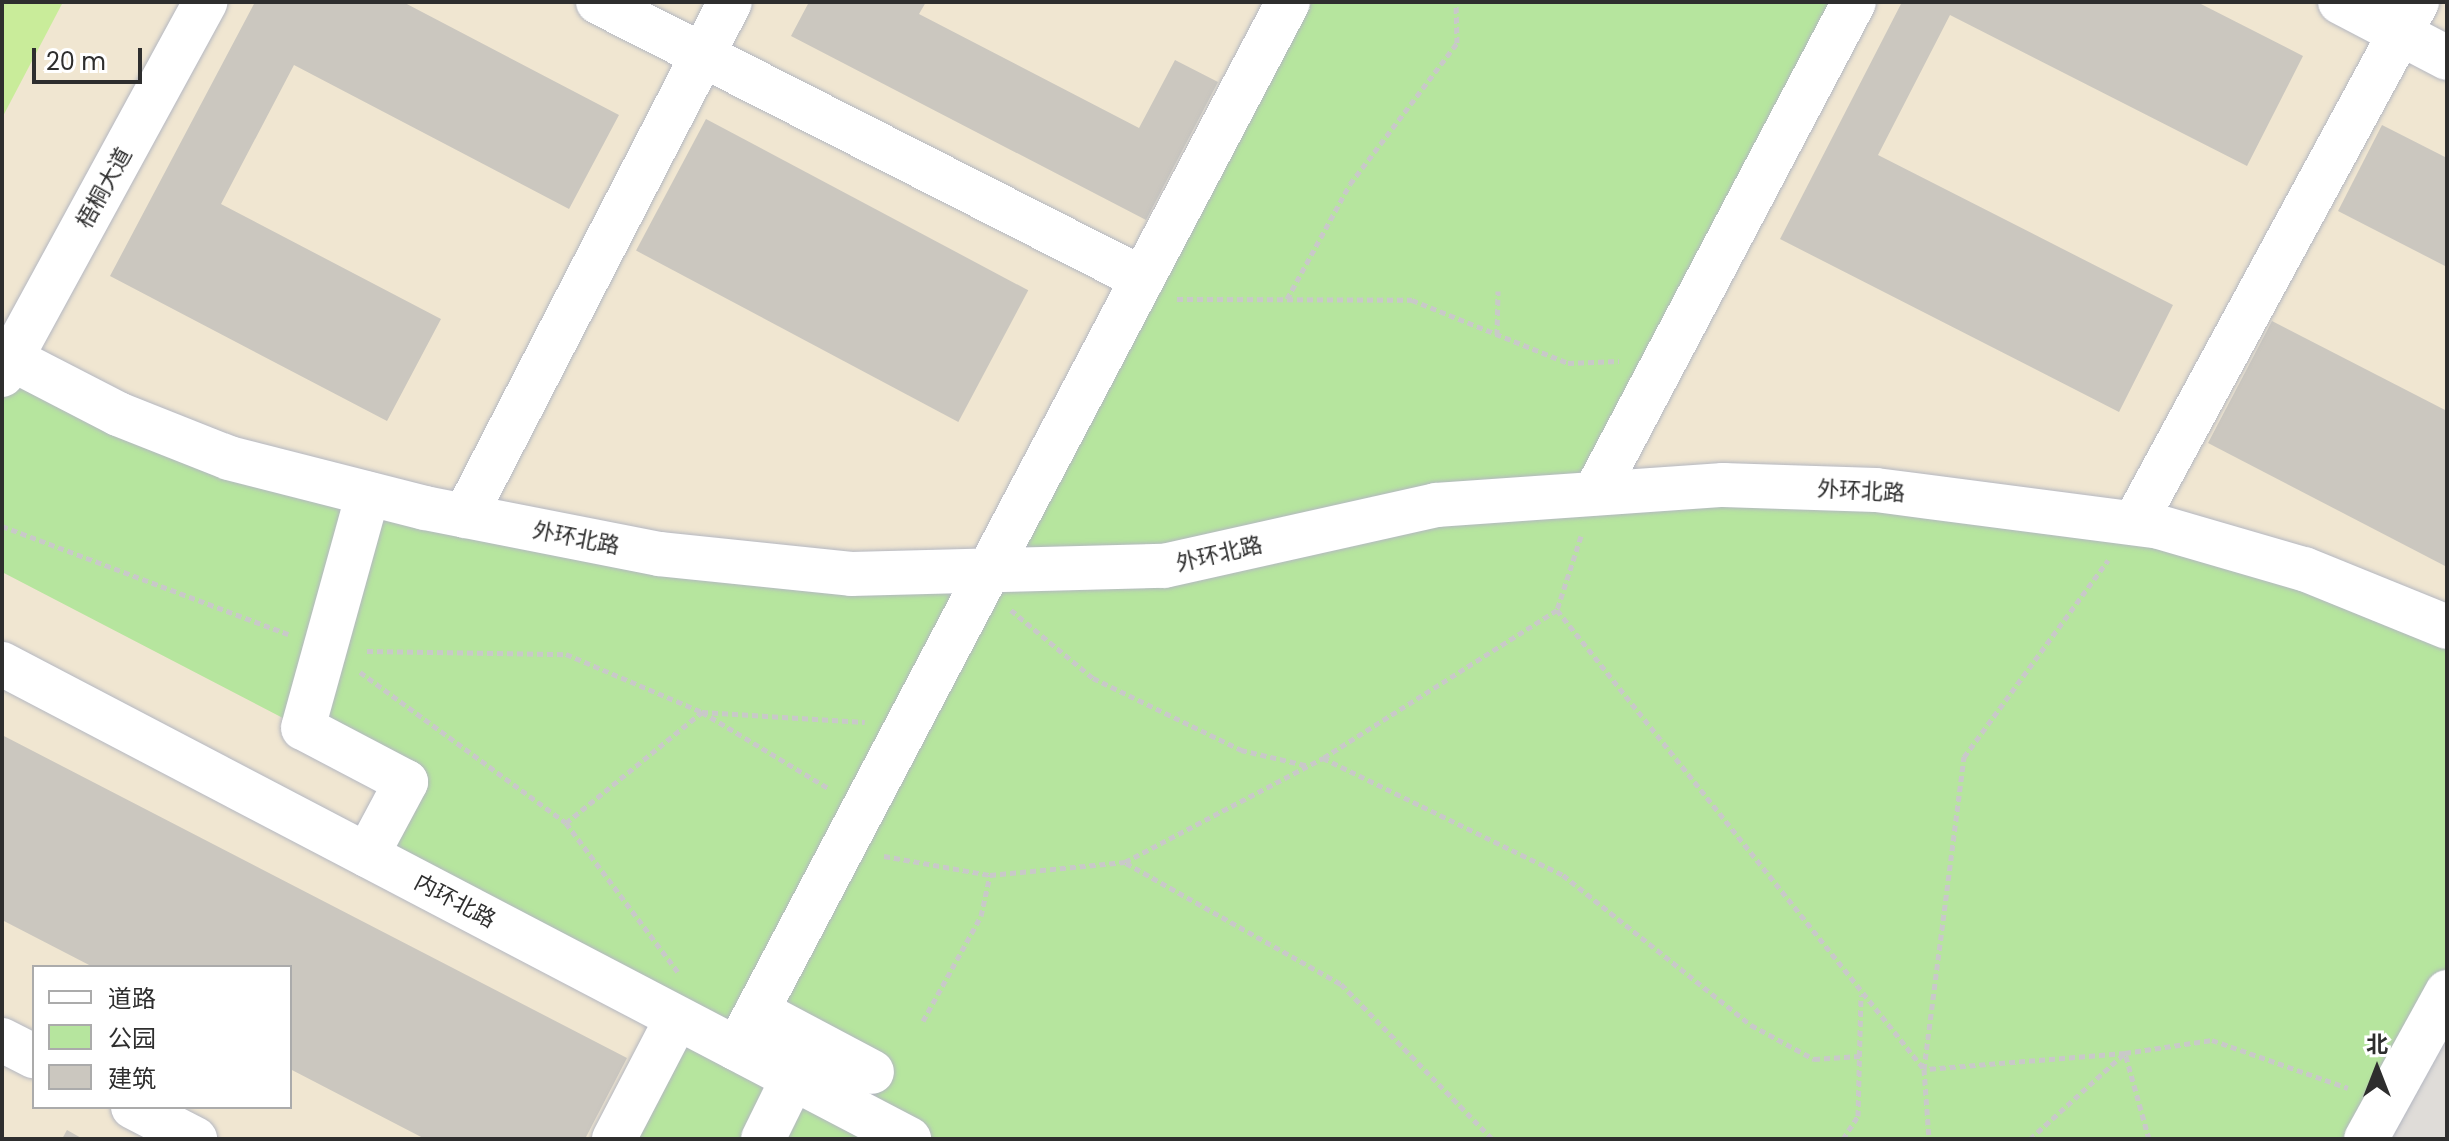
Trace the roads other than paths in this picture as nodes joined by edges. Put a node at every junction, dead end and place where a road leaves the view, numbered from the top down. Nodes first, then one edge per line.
1 (205, 2) edge
2 (598, 2) edge
3 (730, 2) edge
4 (1288, 2) edge
5 (1854, 2) edge
6 (2340, 2) edge
7 (2409, 18) edge
8 (701, 54) junction
9 (2447, 58) edge
10 (1138, 289) junction
11 (5, 362) edge
12 (1595, 493) junction
13 (368, 494) junction
14 (465, 516) junction
15 (2135, 522) junction
16 (987, 578) junction
17 (2447, 627) edge
18 (2, 664) edge
19 (367, 855) junction
20 (2447, 992) edge
21 (683, 1002) junction
22 (757, 1011) junction
23 (2, 1040) edge
24 (737, 1049) junction
25 (32, 1055) edge
26 (872, 1072) dead end
27 (793, 1078) junction
28 (137, 1109) edge
29 (195, 1139) edge
30 (614, 1139) edge
31 (763, 1139) edge
32 (909, 1139) edge
33 (2366, 1139) edge

1 - 11 lane, 梧桐大道
2 - 8 lane
3 - 8 lane
4 - 10 lane
5 - 12 lane
6 - 7 lane
7 - 9 lane
7 - 15 lane
8 - 10 lane
8 - 14 lane
10 - 16 lane
11 - 13 lane, 外环北路
12 - 15 lane, 外环北路
12 - 16 lane, 外环北路
13 - 14 lane, 外环北路
13 - 19 lane
14 - 16 lane, 外环北路
15 - 17 lane, 外环北路
16 - 22 lane
18 - 19 lane, 内环北路
19 - 21 lane, 内环北路
20 - 33 lane
21 - 24 lane, 内环北路
21 - 30 lane
22 - 24 lane
22 - 26 lane
23 - 25 lane
24 - 27 lane, 内环北路
27 - 31 lane
27 - 32 lane, 内环北路
28 - 29 lane

